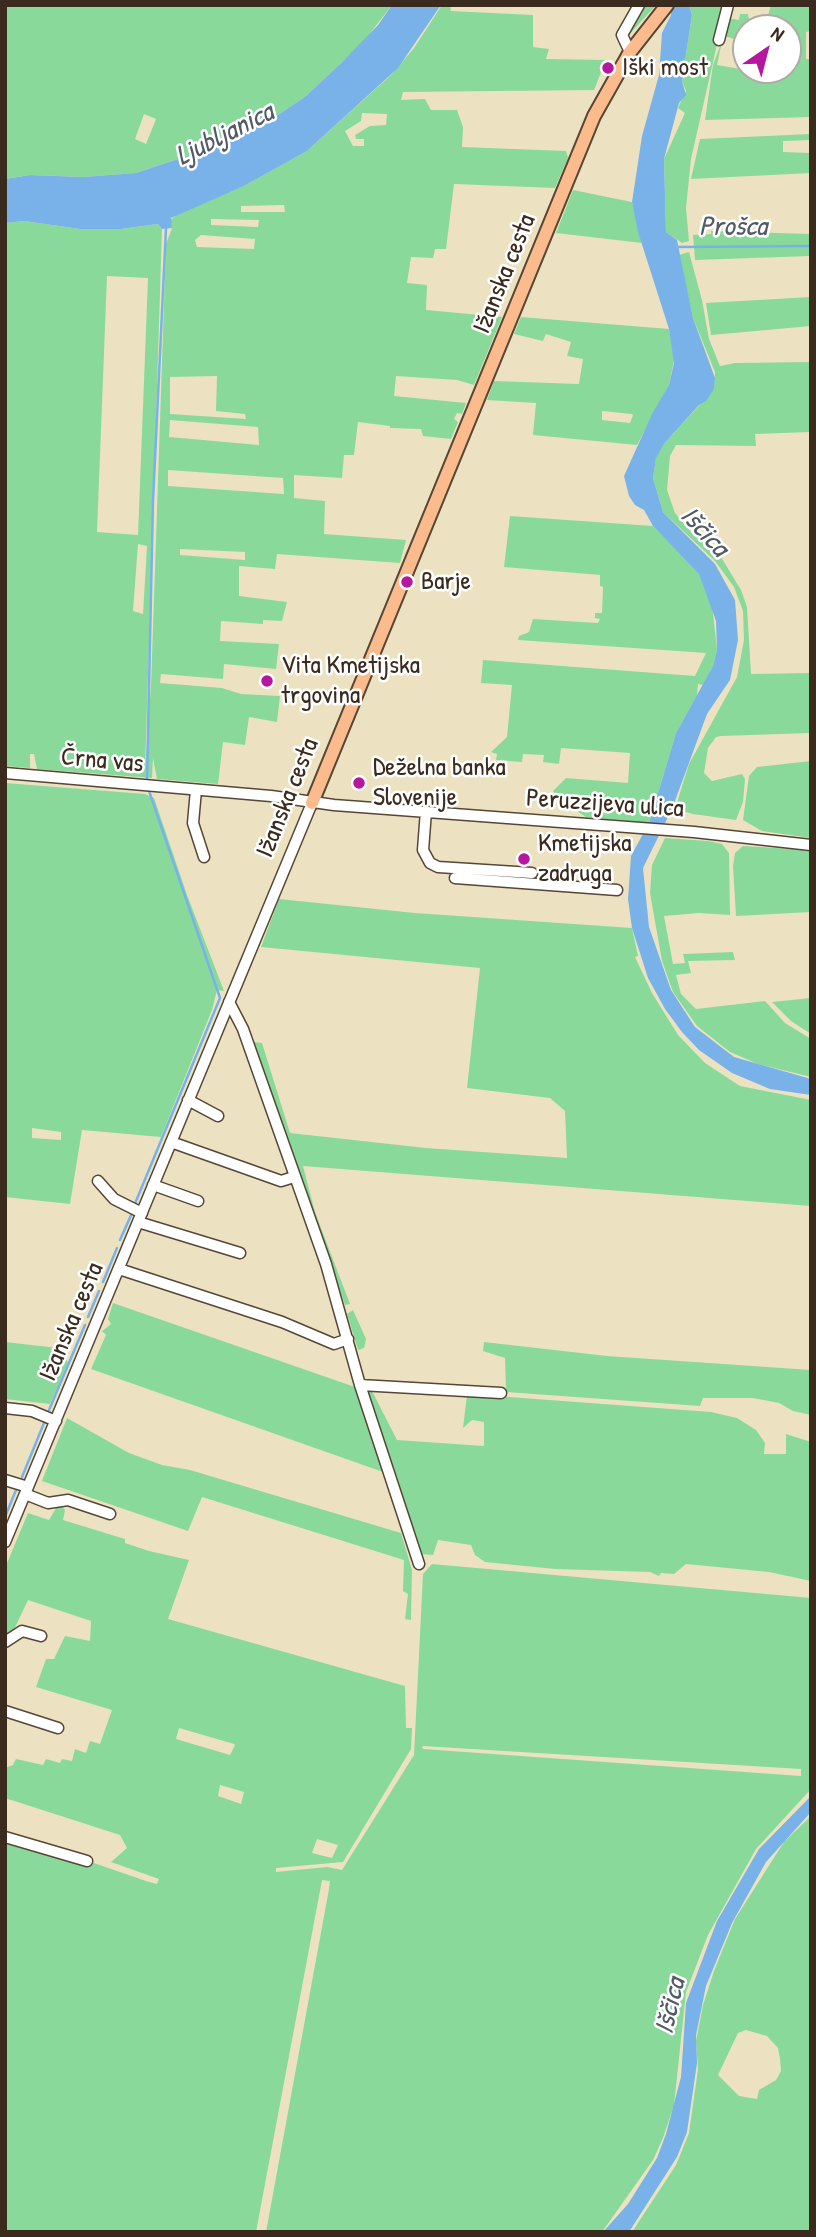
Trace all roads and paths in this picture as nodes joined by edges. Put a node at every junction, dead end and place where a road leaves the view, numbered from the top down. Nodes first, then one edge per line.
1 (639, 5) edge
2 (667, 5) edge
3 (728, 5) edge
4 (719, 40) dead end
5 (630, 52) junction
6 (5, 773) edge
7 (196, 790) junction
8 (313, 803) junction
9 (426, 811) junction
10 (811, 845) edge
11 (204, 857) dead end
12 (532, 873) dead end
13 (455, 878) dead end
14 (617, 890) dead end
15 (229, 1002) junction
16 (188, 1100) junction
17 (218, 1116) dead end
18 (171, 1142) junction
19 (294, 1177) junction
20 (98, 1181) dead end
21 (153, 1185) junction
22 (198, 1201) dead end
23 (140, 1217) junction
24 (240, 1254) dead end
25 (119, 1269) junction
26 (348, 1339) junction
27 (360, 1385) junction
28 (501, 1393) dead end
29 (5, 1408) edge
30 (56, 1421) junction
31 (5, 1480) edge
32 (27, 1491) junction
33 (110, 1514) dead end
34 (5, 1542) edge
35 (419, 1564) dead end
36 (41, 1636) dead end
37 (5, 1642) edge
38 (5, 1712) edge
39 (58, 1728) dead end
40 (5, 1837) edge
41 (87, 1861) dead end

1 - 5 street
2 - 5 main road, Ižanska cesta
3 - 4 street
5 - 8 main road, Ižanska cesta
6 - 7 street, Črna vas
7 - 8 street, Črna vas
7 - 11 street
8 - 9 street, Peruzzijeva ulica
8 - 15 street, Ižanska cesta
9 - 10 street, Peruzzijeva ulica
9 - 12 street
13 - 14 street
15 - 16 street, Ižanska cesta
15 - 19 street
16 - 17 street
16 - 18 street, Ižanska cesta
18 - 19 street
18 - 21 street, Ižanska cesta
19 - 26 street
20 - 23 street
21 - 22 street
21 - 23 street, Ižanska cesta
23 - 24 street
23 - 25 street, Ižanska cesta
25 - 26 street
25 - 30 street, Ižanska cesta
26 - 27 street
27 - 28 street
27 - 35 street
29 - 30 street
30 - 32 street, Ižanska cesta
31 - 32 street
32 - 33 street
32 - 34 street, Ižanska cesta
36 - 37 street
38 - 39 street
40 - 41 street

